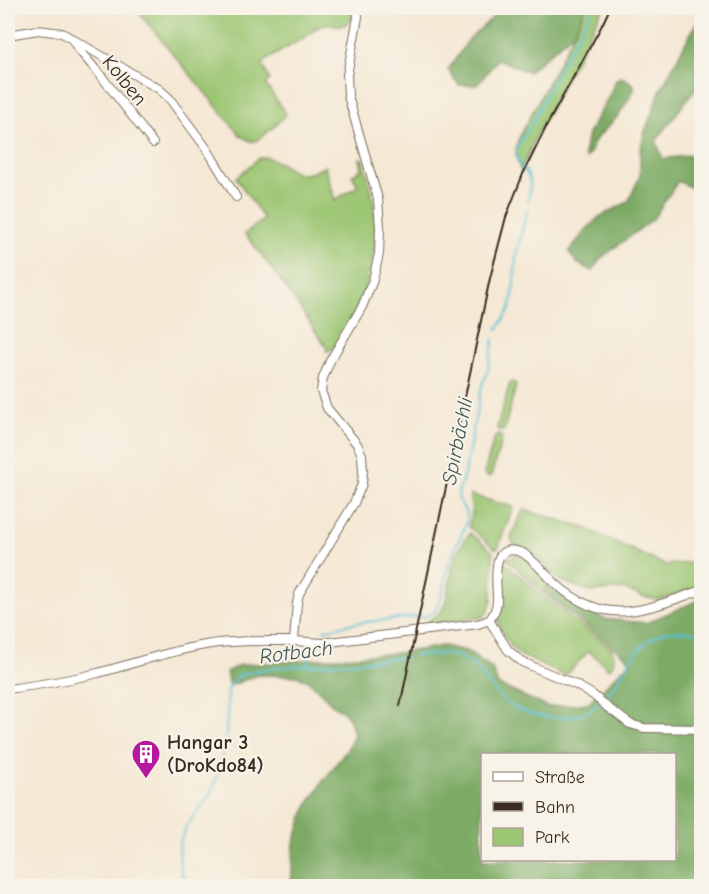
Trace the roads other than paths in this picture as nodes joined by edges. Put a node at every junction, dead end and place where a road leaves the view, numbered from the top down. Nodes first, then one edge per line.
1 (357, 8) edge
2 (8, 35) edge
3 (71, 38) junction
4 (153, 143) dead end
5 (236, 197) dead end
6 (702, 590) edge
7 (489, 620) junction
8 (294, 641) junction
9 (8, 689) edge
10 (702, 729) edge

1 - 8 street
2 - 3 street
3 - 4 street, Kolben
3 - 5 street
6 - 7 street
7 - 8 street
7 - 10 street
8 - 9 street

